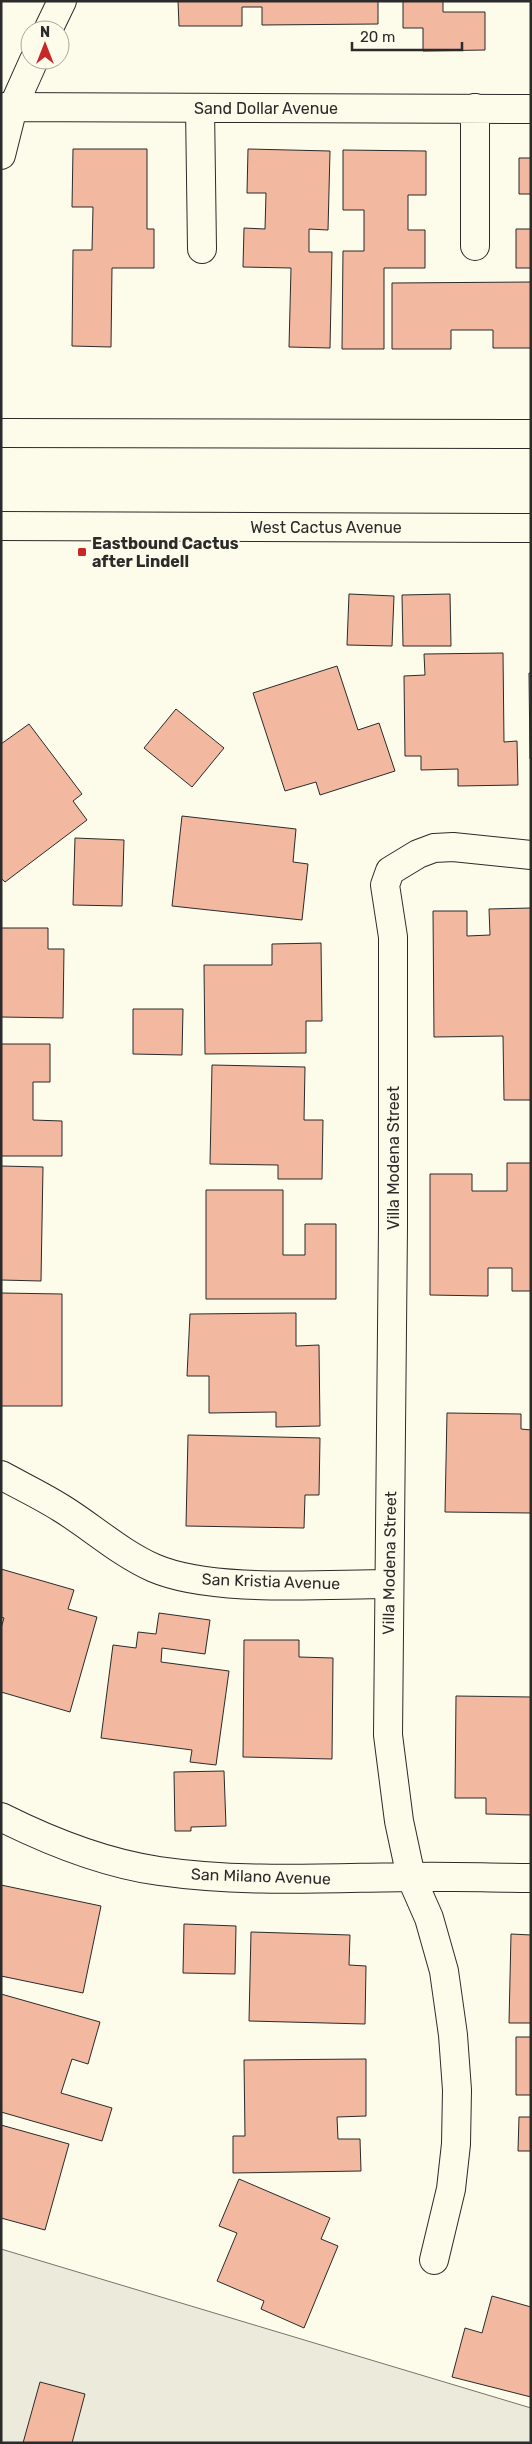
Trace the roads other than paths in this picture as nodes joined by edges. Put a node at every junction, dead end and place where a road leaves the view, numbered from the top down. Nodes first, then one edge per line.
1 (62, 1) edge
2 (53, 20) edge
3 (28, 70) edge
4 (7, 107) edge
5 (200, 108) junction
6 (474, 108) junction
7 (531, 109) edge
8 (1, 155) edge
9 (475, 246) dead end
10 (202, 249) dead end
11 (1, 433) edge
12 (531, 434) edge
13 (1, 526) edge
14 (531, 528) edge
15 (531, 855) edge
16 (1, 1475) edge
17 (388, 1584) junction
18 (1, 1817) edge
19 (411, 1877) junction
20 (531, 1878) edge
21 (434, 2260) dead end

1 - 2 street
3 - 4 street
4 - 5 street, Sand Dollar Avenue
4 - 8 street
5 - 6 street, Sand Dollar Avenue
5 - 10 street
6 - 7 street, Sand Dollar Avenue
6 - 9 street
11 - 12 street
13 - 14 street, West Cactus Avenue
15 - 17 street, Villa Modena Street
16 - 17 street, San Kristia Avenue
17 - 19 street, Villa Modena Street
18 - 19 street, San Milano Avenue
19 - 20 street, San Milano Avenue
19 - 21 street, Villa Modena Street

